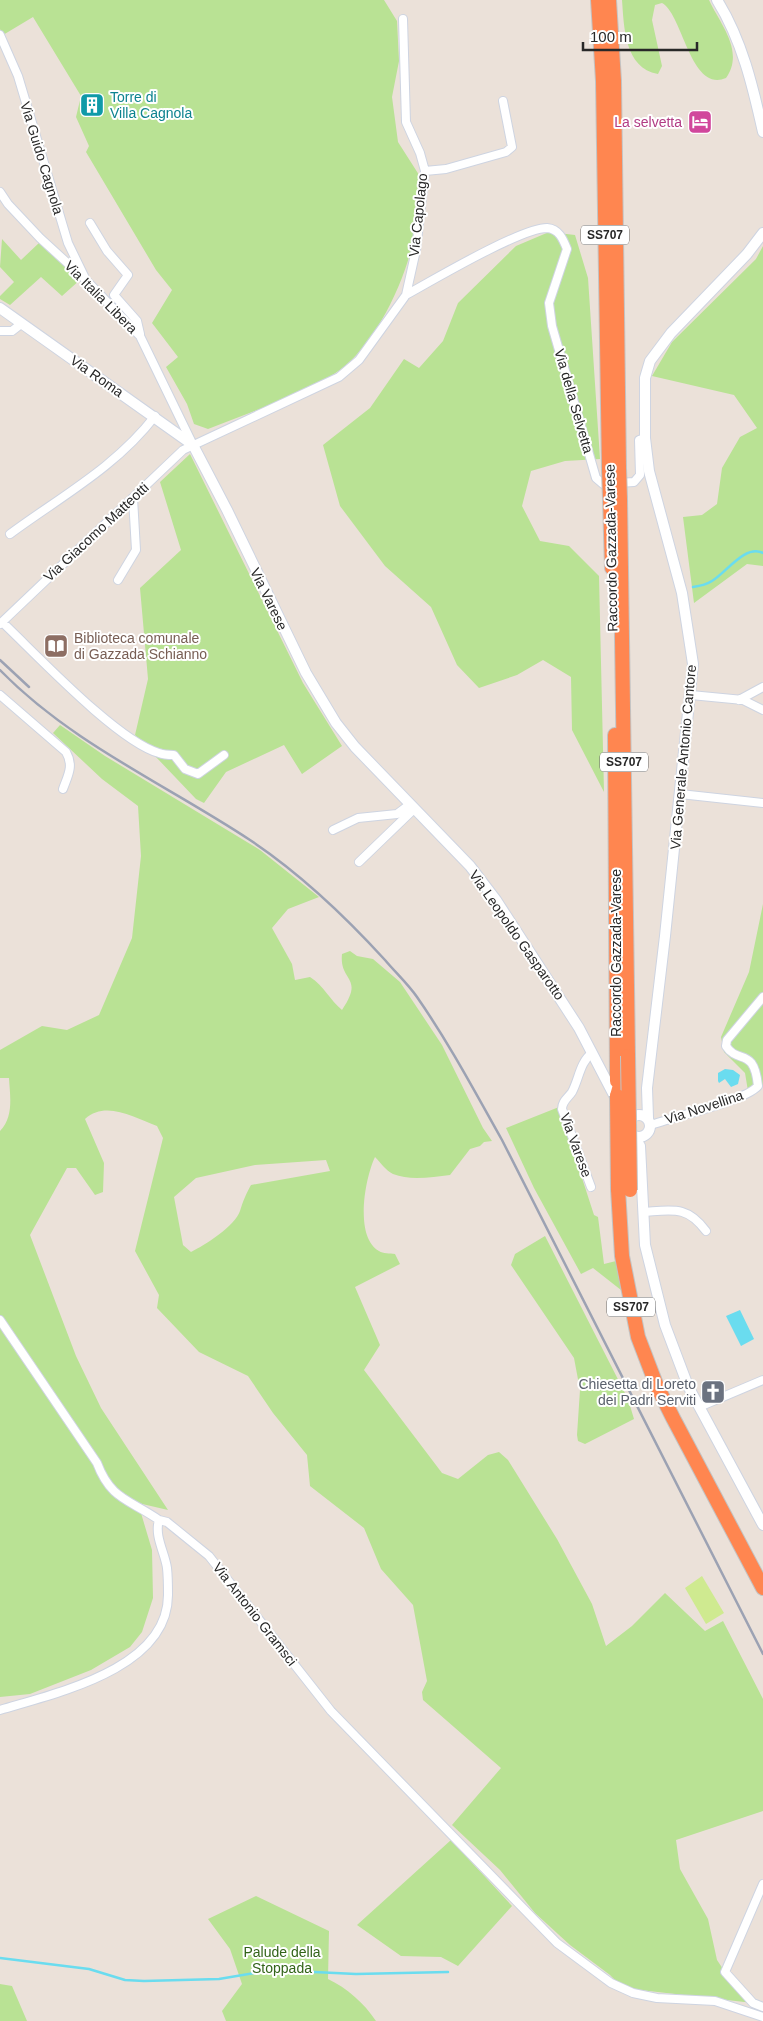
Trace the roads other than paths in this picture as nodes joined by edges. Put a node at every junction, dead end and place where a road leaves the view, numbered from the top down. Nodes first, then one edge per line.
1 (598, 0) edge
2 (608, 0) edge
3 (717, 0) edge
4 (403, 19) dead end
5 (0, 35) edge
6 (503, 101) dead end
7 (763, 132) edge
8 (425, 171) junction
9 (0, 192) edge
10 (8, 204) junction
11 (0, 208) edge
12 (90, 223) dead end
13 (763, 233) edge
14 (563, 238) joint
15 (86, 280) junction
16 (406, 295) junction
17 (0, 308) edge
18 (22, 324) junction
19 (0, 331) edge
20 (140, 336) junction
21 (155, 416) junction
22 (645, 438) junction
23 (192, 444) junction
24 (614, 469) junction
25 (133, 498) junction
26 (10, 534) dead end
27 (118, 580) dead end
28 (1, 623) edge
29 (763, 687) edge
30 (0, 695) edge
31 (690, 695) junction
32 (739, 700) junction
33 (763, 710) edge
34 (355, 748) joint
35 (224, 755) dead end
36 (63, 789) dead end
37 (680, 794) junction
38 (763, 803) edge
39 (412, 807) junction
40 (332, 830) dead end
41 (359, 862) dead end
42 (763, 998) edge
43 (622, 1026) junction
44 (592, 1053) junction
45 (628, 1056) junction
46 (647, 1088) junction
47 (615, 1096) junction
48 (632, 1119) junction
49 (649, 1121) junction
50 (639, 1136) junction
51 (591, 1187) dead end
52 (624, 1189) junction
53 (643, 1212) junction
54 (706, 1231) dead end
55 (0, 1320) edge
56 (763, 1380) edge
57 (699, 1407) junction
58 (760, 1513) edge
59 (159, 1520) junction
60 (763, 1525) edge
61 (763, 1588) edge
62 (0, 1710) edge
63 (763, 1884) edge
64 (763, 2007) edge
65 (763, 2017) edge

1 - 24 highway, Raccordo Gazzada-Varese / SS707
2 - 24 highway, Raccordo Gazzada-Varese / SS707
3 - 7 main road
4 - 8 street, Via Capolago
5 - 15 street, Via Guido Cagnola
6 - 8 street
8 - 16 street, Via Capolago
9 - 10 street, Via Italia Libera
10 - 11 street
10 - 15 street, Via Italia Libera
12 - 20 street
13 - 22 main road, Via Generale Antonio Cantore
14 - 16 street, Via Capolago
14 - 22 street, Via della Selvetta
15 - 20 street, Via Italia Libera
16 - 23 street, Via Capolago
17 - 18 main road, Via Roma
18 - 19 street
18 - 21 main road, Via Roma
20 - 23 street, Via Italia Libera
21 - 23 main road, Via Roma
21 - 26 street
22 - 31 main road, Via Generale Antonio Cantore
23 - 25 street, Via Giacomo Matteotti
23 - 34 main road, Via Varese
24 - 43 highway, Raccordo Gazzada-Varese / SS707, bridge
25 - 27 street
25 - 28 street, Via Giacomo Matteotti
28 - 35 street, Via Giacomo Matteotti
29 - 32 street
30 - 36 street
31 - 32 street
31 - 37 main road, Via Generale Antonio Cantore
32 - 33 street
34 - 39 main road, Via Leopoldo Gasparotto
37 - 38 street
37 - 46 main road, Via Generale Antonio Cantore
39 - 40 street
39 - 41 street
39 - 44 main road, Via Leopoldo Gasparotto
42 - 49 street, Via Novellina
43 - 45 highway, Raccordo Gazzada-Varese / SS707
43 - 47 highway, Raccordo Gazzada-Varese / SS707
44 - 47 main road, Via Leopoldo Gasparotto
44 - 51 street, Via Varese
45 - 47 highway, Raccordo Gazzada-Varese / SS707, bridge
45 - 52 highway, Raccordo Gazzada-Varese / SS707, bridge
46 - 48 main road, Via Generale Antonio Cantore
46 - 49 main road, Via Generale Antonio Cantore
47 - 48 main road, Via Leopoldo Gasparotto
47 - 52 highway, Raccordo Gazzada-Varese / SS707, bridge
48 - 49 main road
48 - 50 main road, Via Leopoldo Gasparotto
49 - 50 main road
50 - 53 main road
52 - 61 highway, Raccordo Gazzada-Varese / SS707
53 - 54 street
53 - 57 main road
55 - 59 street, Via Antonio Gramsci
56 - 57 street
57 - 58 main road
58 - 60 main road
59 - 62 street
59 - 65 street, Via Antonio Gramsci
63 - 64 street

